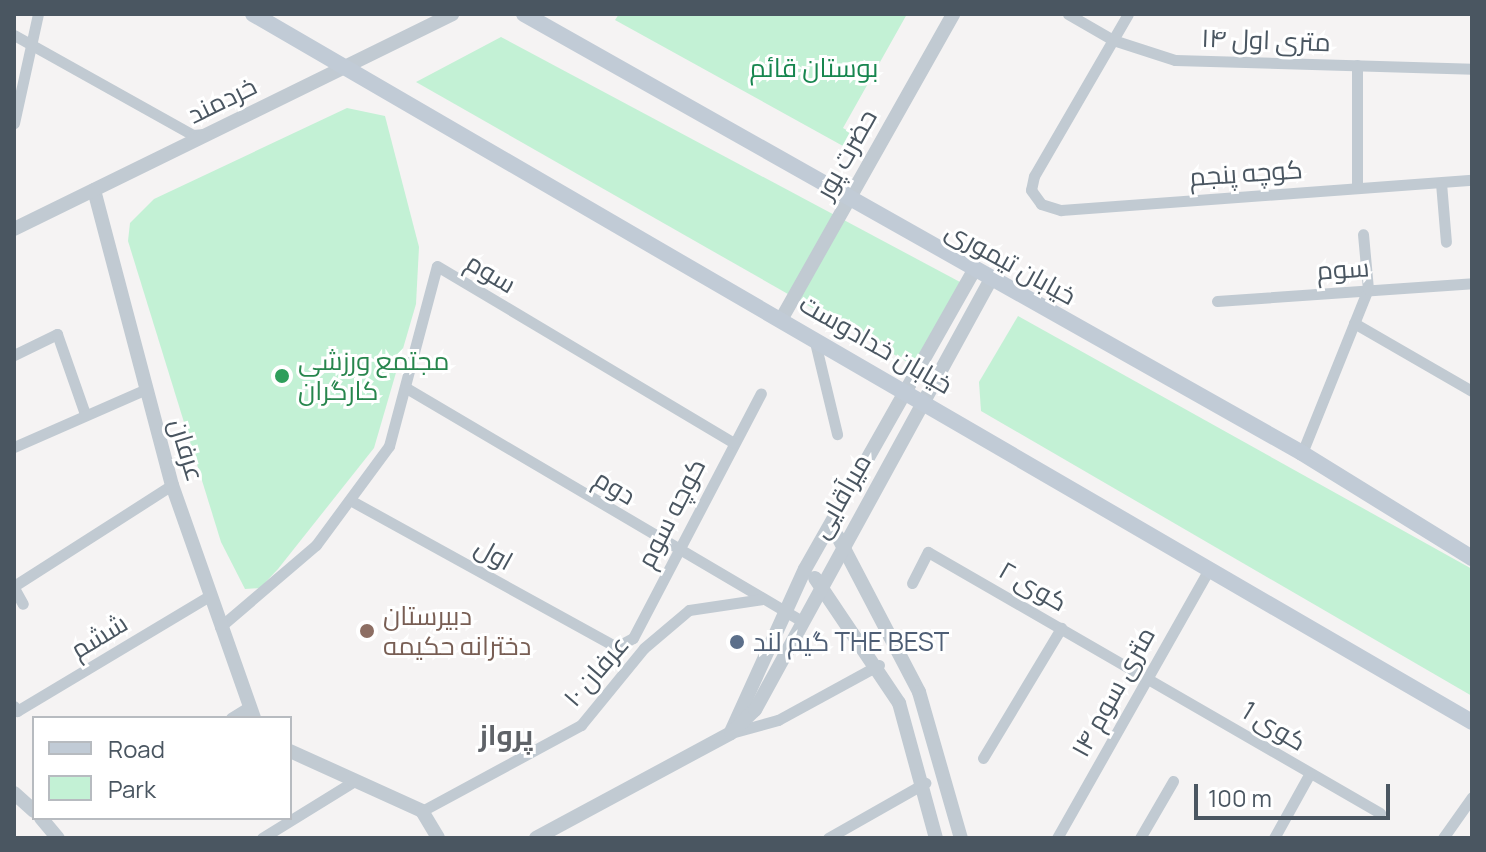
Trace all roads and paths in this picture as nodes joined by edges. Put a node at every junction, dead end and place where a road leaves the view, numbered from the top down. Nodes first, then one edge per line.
1 (38, 14) edge
2 (253, 14) edge
3 (452, 14) edge
4 (524, 14) edge
5 (953, 14) edge
6 (1068, 14) edge
7 (1128, 14) edge
8 (14, 35) edge
9 (32, 39) junction
10 (1113, 40) junction
11 (1357, 65) junction
12 (347, 66) junction
13 (1472, 69) edge
14 (14, 123) edge
15 (208, 133) junction
16 (1472, 180) edge
17 (1441, 183) junction
18 (1357, 188) junction
19 (94, 190) junction
20 (848, 198) junction
21 (14, 229) edge
22 (1363, 234) dead end
23 (1446, 242) dead end
24 (974, 270) junction
25 (991, 279) junction
26 (1472, 283) edge
27 (1368, 289) junction
28 (1217, 301) dead end
29 (782, 318) junction
30 (1354, 323) junction
31 (814, 335) junction
32 (14, 355) edge
33 (408, 389) junction
34 (144, 390) junction
35 (911, 391) junction
36 (1472, 391) edge
37 (761, 393) dead end
38 (926, 400) junction
39 (84, 411) junction
40 (837, 434) dead end
41 (732, 442) junction
42 (14, 447) edge
43 (1302, 453) junction
44 (172, 485) junction
45 (350, 500) junction
46 (829, 529) junction
47 (843, 540) junction
48 (677, 550) junction
49 (1472, 558) edge
50 (805, 569) junction
51 (1209, 569) junction
52 (819, 581) junction
53 (912, 583) dead end
54 (14, 587) edge
55 (209, 596) junction
56 (764, 599) junction
57 (23, 604) dead end
58 (784, 611) junction
59 (800, 620) junction
60 (220, 627) junction
61 (1061, 628) junction
62 (616, 647) joint
63 (879, 665) junction
64 (1146, 676) junction
65 (14, 706) edge
66 (251, 713) edge
67 (1472, 722) edge
68 (731, 733) junction
69 (292, 752) edge
70 (983, 758) dead end
71 (1310, 773) junction
72 (356, 780) junction
73 (1173, 781) dead end
74 (925, 783) junction
75 (14, 793) edge
76 (1472, 797) edge
77 (32, 809) edge
78 (422, 811) junction
79 (1380, 813) dead end
80 (292, 819) edge
81 (43, 820) edge
82 (291, 820) edge
83 (58, 838) edge
84 (262, 838) edge
85 (438, 838) edge
86 (536, 838) edge
87 (828, 838) edge
88 (936, 838) edge
89 (961, 838) edge
90 (1057, 838) edge
91 (1140, 838) edge
92 (1274, 838) edge
93 (1443, 838) edge

1 - 9 street
2 - 12 main road, خیابان خدادوست
3 - 12 street, خردمند
4 - 20 main road, خیابان تیموری
5 - 20 street, حضرت پور
6 - 10 street, ۱۴ متری اول
7 - 10 street
8 - 9 street
9 - 14 street
9 - 15 street
10 - 11 street, ۱۴ متری اول
10 - 18 street, کوچه پنجم
11 - 13 street, ۱۴ متری اول
11 - 18 street
12 - 15 street, خردمند
12 - 29 main road, خیابان خدادوست
15 - 19 street, خردمند
16 - 17 street, کوچه پنجم
17 - 18 street, کوچه پنجم
17 - 23 street
19 - 21 street, خردمند
19 - 34 street, عرفان
20 - 24 main road, خیابان تیموری
20 - 29 street, حضرت پور
22 - 27 street
24 - 25 main road, خیابان تیموری
24 - 35 street, میرآقایی
25 - 38 street, میرآقایی
25 - 43 main road, خیابان تیموری
26 - 27 street, سوم
27 - 28 street, سوم
27 - 30 street
29 - 31 main road, خیابان خدادوست
30 - 36 street
30 - 43 street
31 - 35 main road, خیابان خدادوست
31 - 40 street
32 - 39 street
33 - 41 street, سوم
33 - 45 street, سوم
33 - 48 street, دوم
34 - 39 street
34 - 44 street, عرفان
35 - 38 main road, خیابان خدادوست
35 - 46 street, میرآقایی
37 - 41 street, کوچه سوم
38 - 47 street, میرآقایی
38 - 51 main road, خیابان خدادوست
39 - 42 street
41 - 48 street, کوچه سوم
43 - 49 main road, خیابان تیموری
44 - 54 street
44 - 55 street, عرفان
45 - 60 street, سوم
45 - 62 street, اول
46 - 47 street
46 - 50 street, میرآقایی
47 - 52 street, میرآقایی
47 - 89 street
48 - 56 street, دوم
48 - 62 street, کوچه سوم
50 - 52 street
50 - 58 street, میرآقایی
51 - 64 street, ۱۴ متری سوم
51 - 67 main road, خیابان خدادوست
52 - 59 street, میرآقایی
52 - 63 street
53 - 61 street, کوی ۲
54 - 57 street
55 - 60 street, عرفان
55 - 65 street, ششم
56 - 58 street, دوم
56 - 78 street, عرفان ۱۰
58 - 59 street, دوم
58 - 68 street, میرآقایی
59 - 68 street, میرآقایی
60 - 66 street, عرفان
61 - 64 street, کوی ۲
61 - 70 street
63 - 68 street
63 - 74 street
64 - 71 street, کوی 1
64 - 90 street, ۱۴ متری سوم
68 - 86 street, میرآقایی
69 - 72 street
71 - 79 street, کوی 1
71 - 92 street
72 - 78 street
72 - 80 street
73 - 91 street
74 - 87 street
74 - 88 street
75 - 77 street
76 - 93 street
78 - 85 street
81 - 83 street
82 - 84 street

